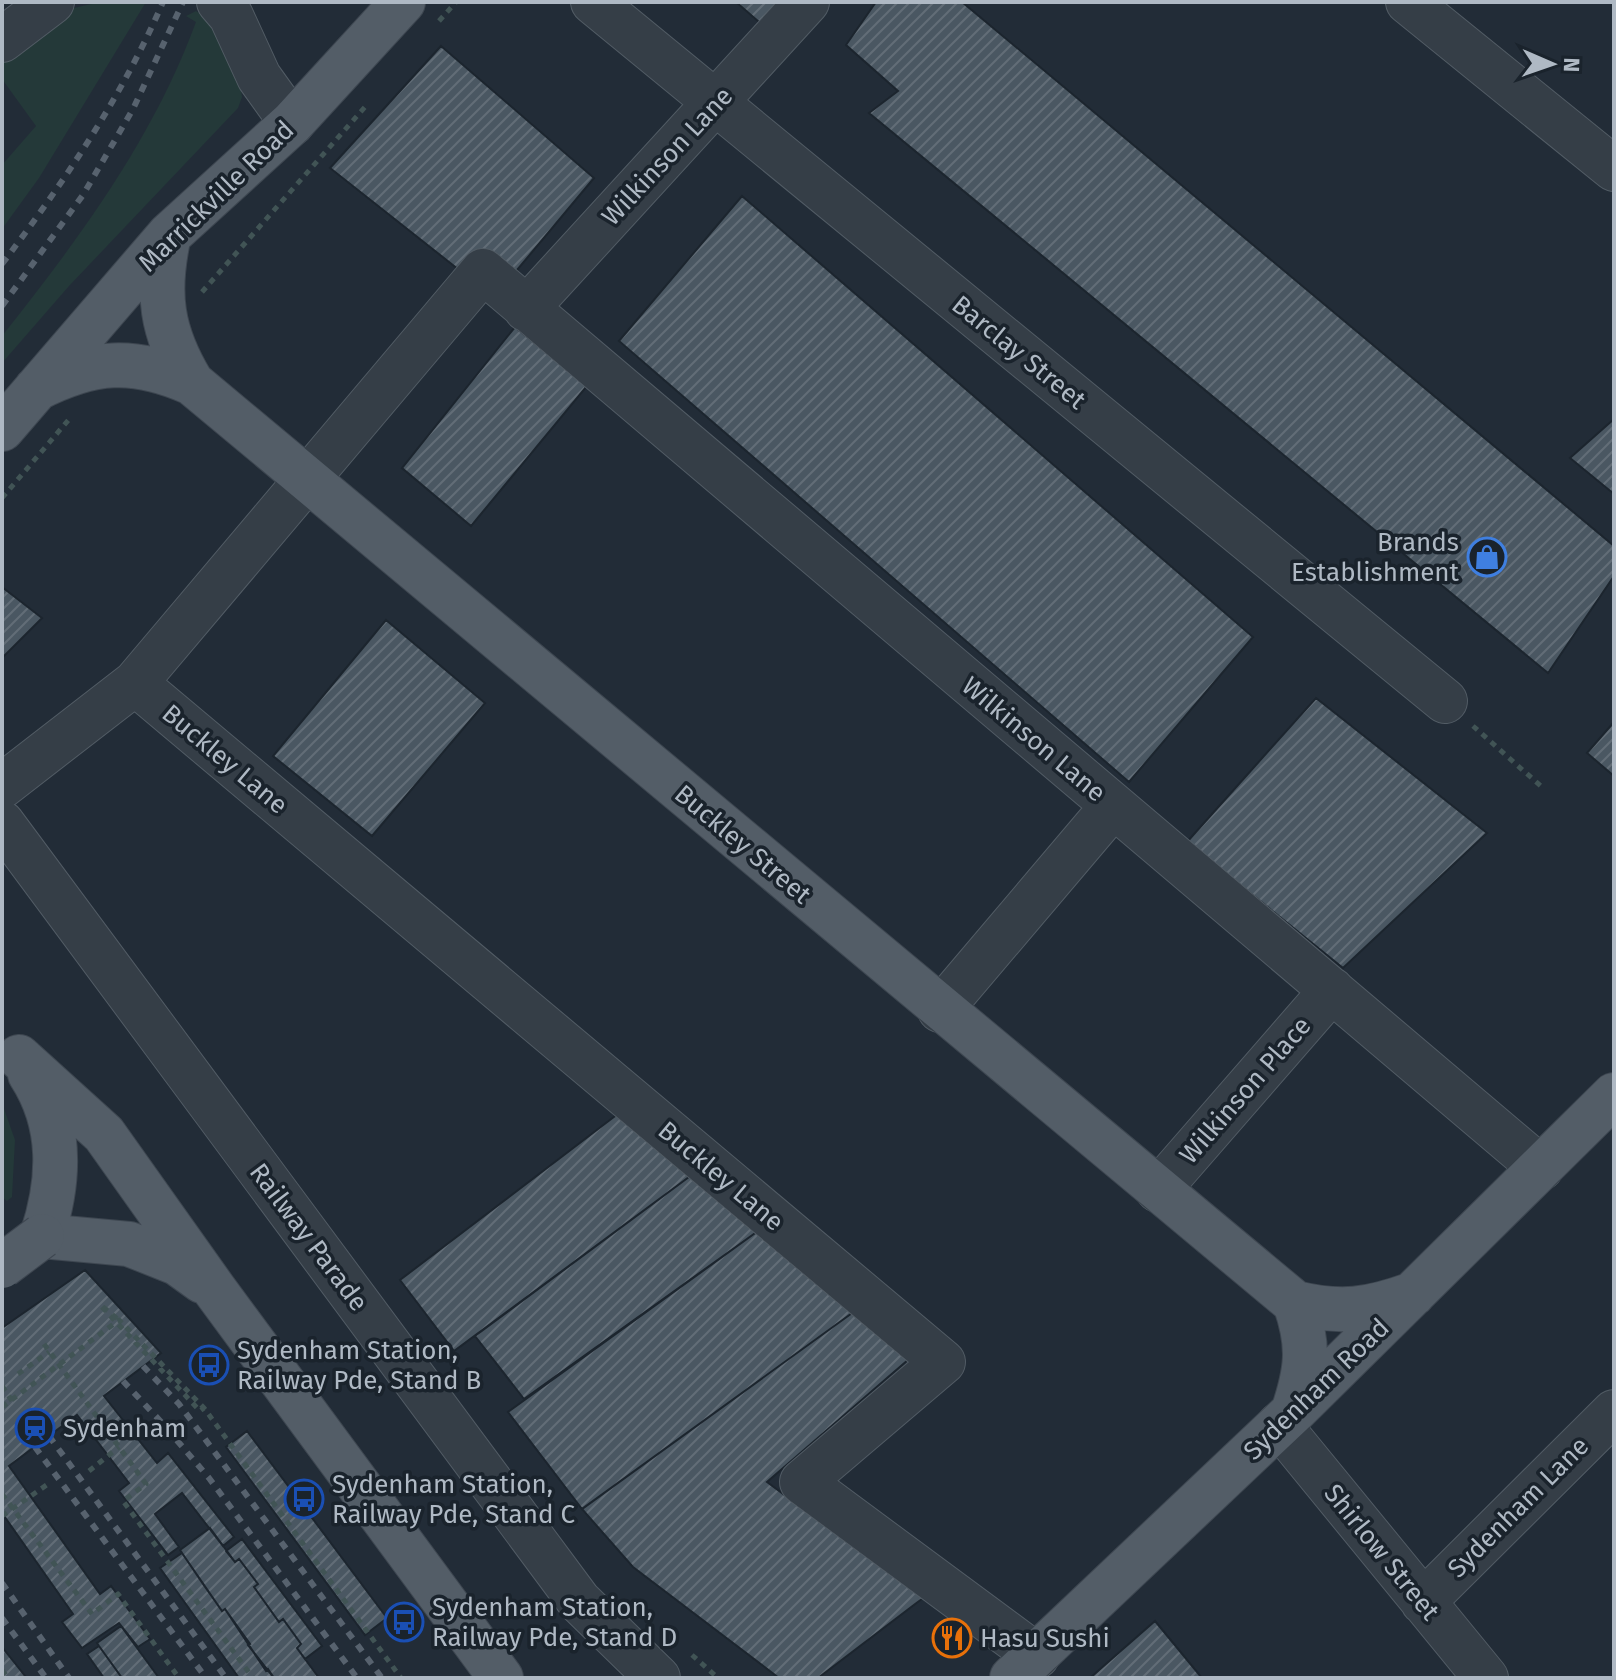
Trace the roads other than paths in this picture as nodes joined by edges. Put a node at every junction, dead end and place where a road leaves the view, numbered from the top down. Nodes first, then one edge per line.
1 (52, 2) edge
2 (219, 2) edge
3 (593, 2) edge
4 (807, 2) edge
5 (1408, 2) edge
6 (419, 14) edge
7 (2, 40) edge
8 (717, 103) junction
9 (292, 123) junction
10 (1614, 169) edge
11 (169, 235) junction
12 (526, 309) junction
13 (192, 383) junction
14 (36, 389) junction
15 (2, 429) edge
16 (308, 479) junction
17 (135, 683) junction
18 (1445, 701) road end
19 (2, 786) edge
20 (1113, 806) junction
21 (2, 823) edge
22 (1332, 990) junction
23 (940, 1010) junction
24 (10, 1046) edge
25 (1613, 1097) edge
26 (1541, 1168) junction
27 (1158, 1190) junction
28 (42, 1236) junction
29 (2, 1266) edge
30 (214, 1289) junction
31 (1413, 1294) junction
32 (1295, 1303) junction
33 (1286, 1419) junction
34 (1609, 1428) edge
35 (1423, 1602) junction
36 (1024, 1667) edge
37 (501, 1678) edge
38 (658, 1678) edge
39 (1486, 1678) edge

1 - 7 street
2 - 9 street
3 - 8 street, Barclay Street
4 - 8 street, Wilkinson Lane
5 - 10 street
6 - 9 main road, Marrickville Road
8 - 12 street, Wilkinson Lane
8 - 18 street, Barclay Street
9 - 11 main road, Marrickville Road
11 - 13 main road, Buckley Street
11 - 14 main road, Marrickville Road
12 - 16 street, Wilkinson Lane
12 - 20 street, Wilkinson Lane
13 - 14 main road, Buckley Street
13 - 16 main road, Buckley Street
14 - 15 main road, Marrickville Road
16 - 17 street
16 - 23 main road, Buckley Street
17 - 19 street
17 - 36 street, Buckley Lane
20 - 22 street, Wilkinson Lane
20 - 23 street
21 - 38 street, Railway Parade
22 - 26 street, Wilkinson Lane
22 - 27 street, Wilkinson Place
23 - 27 main road, Buckley Street
24 - 28 main road
24 - 30 main road
25 - 26 main road, Sydenham Road
26 - 31 main road, Sydenham Road
27 - 32 main road, Buckley Street
28 - 29 main road, bridge
28 - 30 main road
30 - 37 main road
31 - 32 main road, Buckley Street
31 - 33 main road, Sydenham Road
32 - 33 main road
33 - 35 street, Shirlow Street
33 - 36 main road, Sydenham Road
34 - 35 street, Sydenham Lane
35 - 39 street, Shirlow Street

